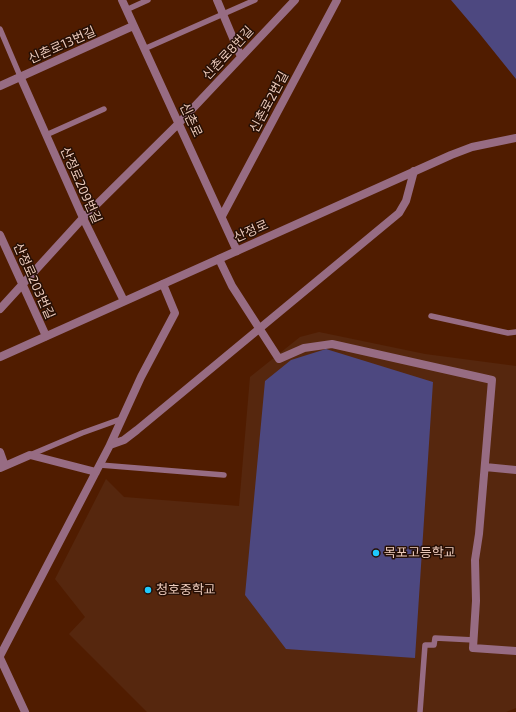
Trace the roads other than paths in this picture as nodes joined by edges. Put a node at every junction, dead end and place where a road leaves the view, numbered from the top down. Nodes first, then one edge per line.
1 (122, 0) edge
2 (148, 0) edge
3 (217, 0) edge
4 (255, 0) edge
5 (295, 0) edge
6 (337, 0) edge
7 (126, 10) junction
8 (223, 14) junction
9 (133, 26) junction
10 (0, 30) edge
11 (144, 49) junction
12 (241, 57) junction
13 (20, 76) junction
14 (0, 86) edge
15 (104, 109) dead end
16 (179, 123) junction
17 (46, 135) junction
18 (516, 138) edge
19 (414, 171) junction
20 (222, 216) junction
21 (83, 218) junction
22 (0, 235) edge
23 (237, 251) junction
24 (219, 258) junction
25 (22, 283) junction
26 (163, 284) junction
27 (124, 302) junction
28 (0, 309) edge
29 (431, 316) dead end
30 (259, 328) junction
31 (516, 332) edge
32 (46, 336) junction
33 (0, 357) edge
34 (121, 420) junction
35 (110, 445) junction
36 (0, 452) edge
37 (30, 455) junction
38 (3, 467) edge
39 (485, 467) junction
40 (98, 469) junction
41 (516, 470) edge
42 (224, 475) dead end
43 (474, 640) junction
44 (516, 651) edge
45 (0, 657) edge
46 (25, 712) edge
47 (420, 712) edge

1 - 7 street, 신촌로
2 - 7 lane
3 - 8 street
4 - 8 lane
5 - 12 street, 신촌로8번길
6 - 20 street, 신촌로2번길
7 - 9 street, 신촌로
8 - 11 lane
8 - 12 street
9 - 11 street, 신촌로
9 - 13 street, 신촌로13번길
10 - 13 lane
11 - 16 street, 신촌로
12 - 16 street, 신촌로8번길
13 - 14 street, 신촌로13번길
13 - 17 street, 산정로209번길
15 - 17 lane
16 - 20 street, 신촌로
16 - 21 street, 신촌로8번길
17 - 21 street, 산정로209번길
18 - 19 street, 산정로
19 - 23 street, 산정로
19 - 30 street
20 - 23 street, 신촌로
21 - 25 street, 신촌로8번길
21 - 27 street, 산정로209번길
22 - 25 street, 산정로203번길
23 - 24 street, 산정로
24 - 26 street, 산정로
24 - 30 street
25 - 28 street, 신촌로8번길
25 - 32 street, 산정로203번길
26 - 27 street, 산정로
26 - 34 street
27 - 32 street, 산정로
29 - 31 lane
30 - 35 street
30 - 39 street
32 - 33 street, 산정로
34 - 35 street
34 - 37 lane
35 - 40 street
36 - 38 street
37 - 38 street
37 - 40 street
39 - 41 street
39 - 43 street
40 - 42 lane
40 - 45 street
43 - 44 street
43 - 47 lane
45 - 46 street

